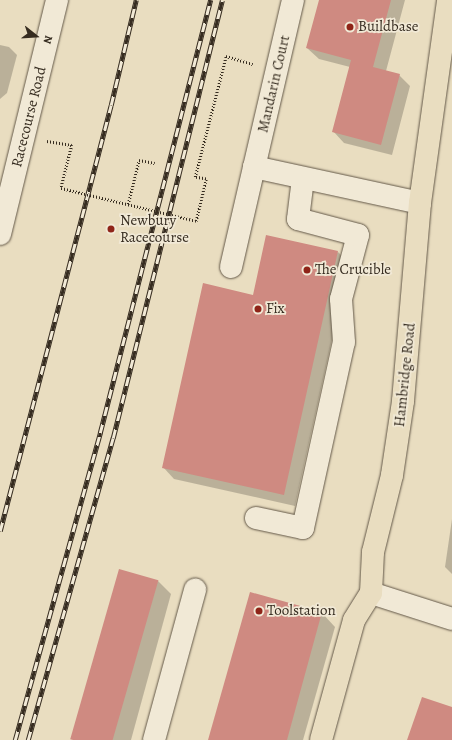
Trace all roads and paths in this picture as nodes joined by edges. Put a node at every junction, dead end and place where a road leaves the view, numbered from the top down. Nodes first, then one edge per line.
1 (57, 0) edge
2 (293, 0) edge
3 (448, 0) edge
4 (242, 61) dead end
5 (42, 140) dead end
6 (156, 163) dead end
7 (254, 167) junction
8 (303, 178) junction
9 (420, 203) junction
10 (128, 204) junction
11 (0, 234) edge
12 (231, 266) dead end
13 (256, 518) dead end
14 (195, 590) dead end
15 (370, 593) junction
16 (452, 620) edge
17 (154, 740) edge
18 (321, 740) edge

1 - 11 street, Racecourse Road
2 - 7 street, Mandarin Court
3 - 9 main road, Hambridge Road
4 - 10 path, bridge
5 - 10 path, bridge
6 - 10 path
7 - 8 street
7 - 12 street, Mandarin Court
8 - 9 street
8 - 13 street
9 - 15 main road, Hambridge Road
14 - 17 street
15 - 16 street
15 - 18 main road, Hambridge Road

